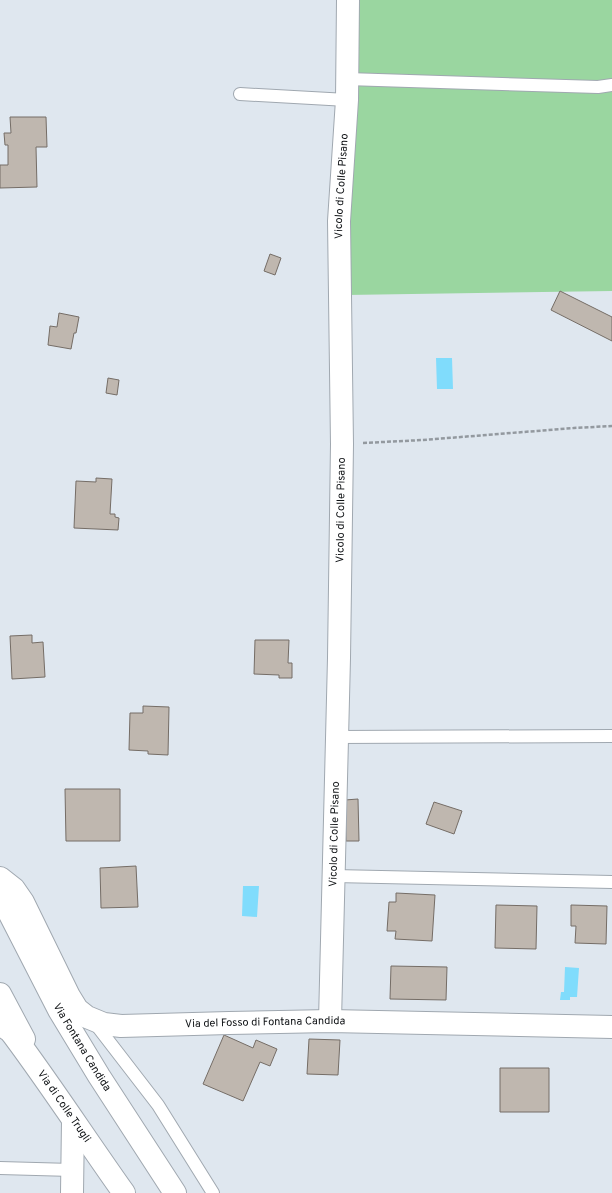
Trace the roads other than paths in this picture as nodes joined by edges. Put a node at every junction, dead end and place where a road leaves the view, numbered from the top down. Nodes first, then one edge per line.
1 (348, 0) edge
2 (612, 84) edge
3 (347, 89) junction
4 (240, 94) dead end
5 (612, 736) edge
6 (337, 737) junction
7 (334, 876) junction
8 (0, 878) edge
9 (612, 882) edge
10 (0, 895) edge
11 (0, 994) edge
12 (91, 1019) junction
13 (330, 1021) junction
14 (0, 1024) edge
15 (612, 1027) edge
16 (42, 1073) junction
17 (73, 1121) junction
18 (0, 1168) edge
19 (72, 1170) junction
20 (72, 1193) edge
21 (124, 1193) edge
22 (175, 1193) edge
23 (213, 1193) edge

1 - 3 street, Vicolo di Colle Pisano
2 - 3 lane
3 - 4 lane
3 - 6 street, Vicolo di Colle Pisano
5 - 6 lane
6 - 7 street, Vicolo di Colle Pisano
7 - 9 lane
7 - 13 street, Vicolo di Colle Pisano
8 - 12 street, Via del Fosso di Fontana Candida
10 - 22 street, Via Fontana Candida
11 - 16 street
12 - 13 street, Via del Fosso di Fontana Candida
12 - 23 lane
13 - 15 street, Via del Fosso di Fontana Candida
14 - 16 street, Via di Colle Trugli
16 - 17 street, Via di Colle Trugli
17 - 19 street
17 - 21 street, Via di Colle Trugli
18 - 19 lane
19 - 20 street

